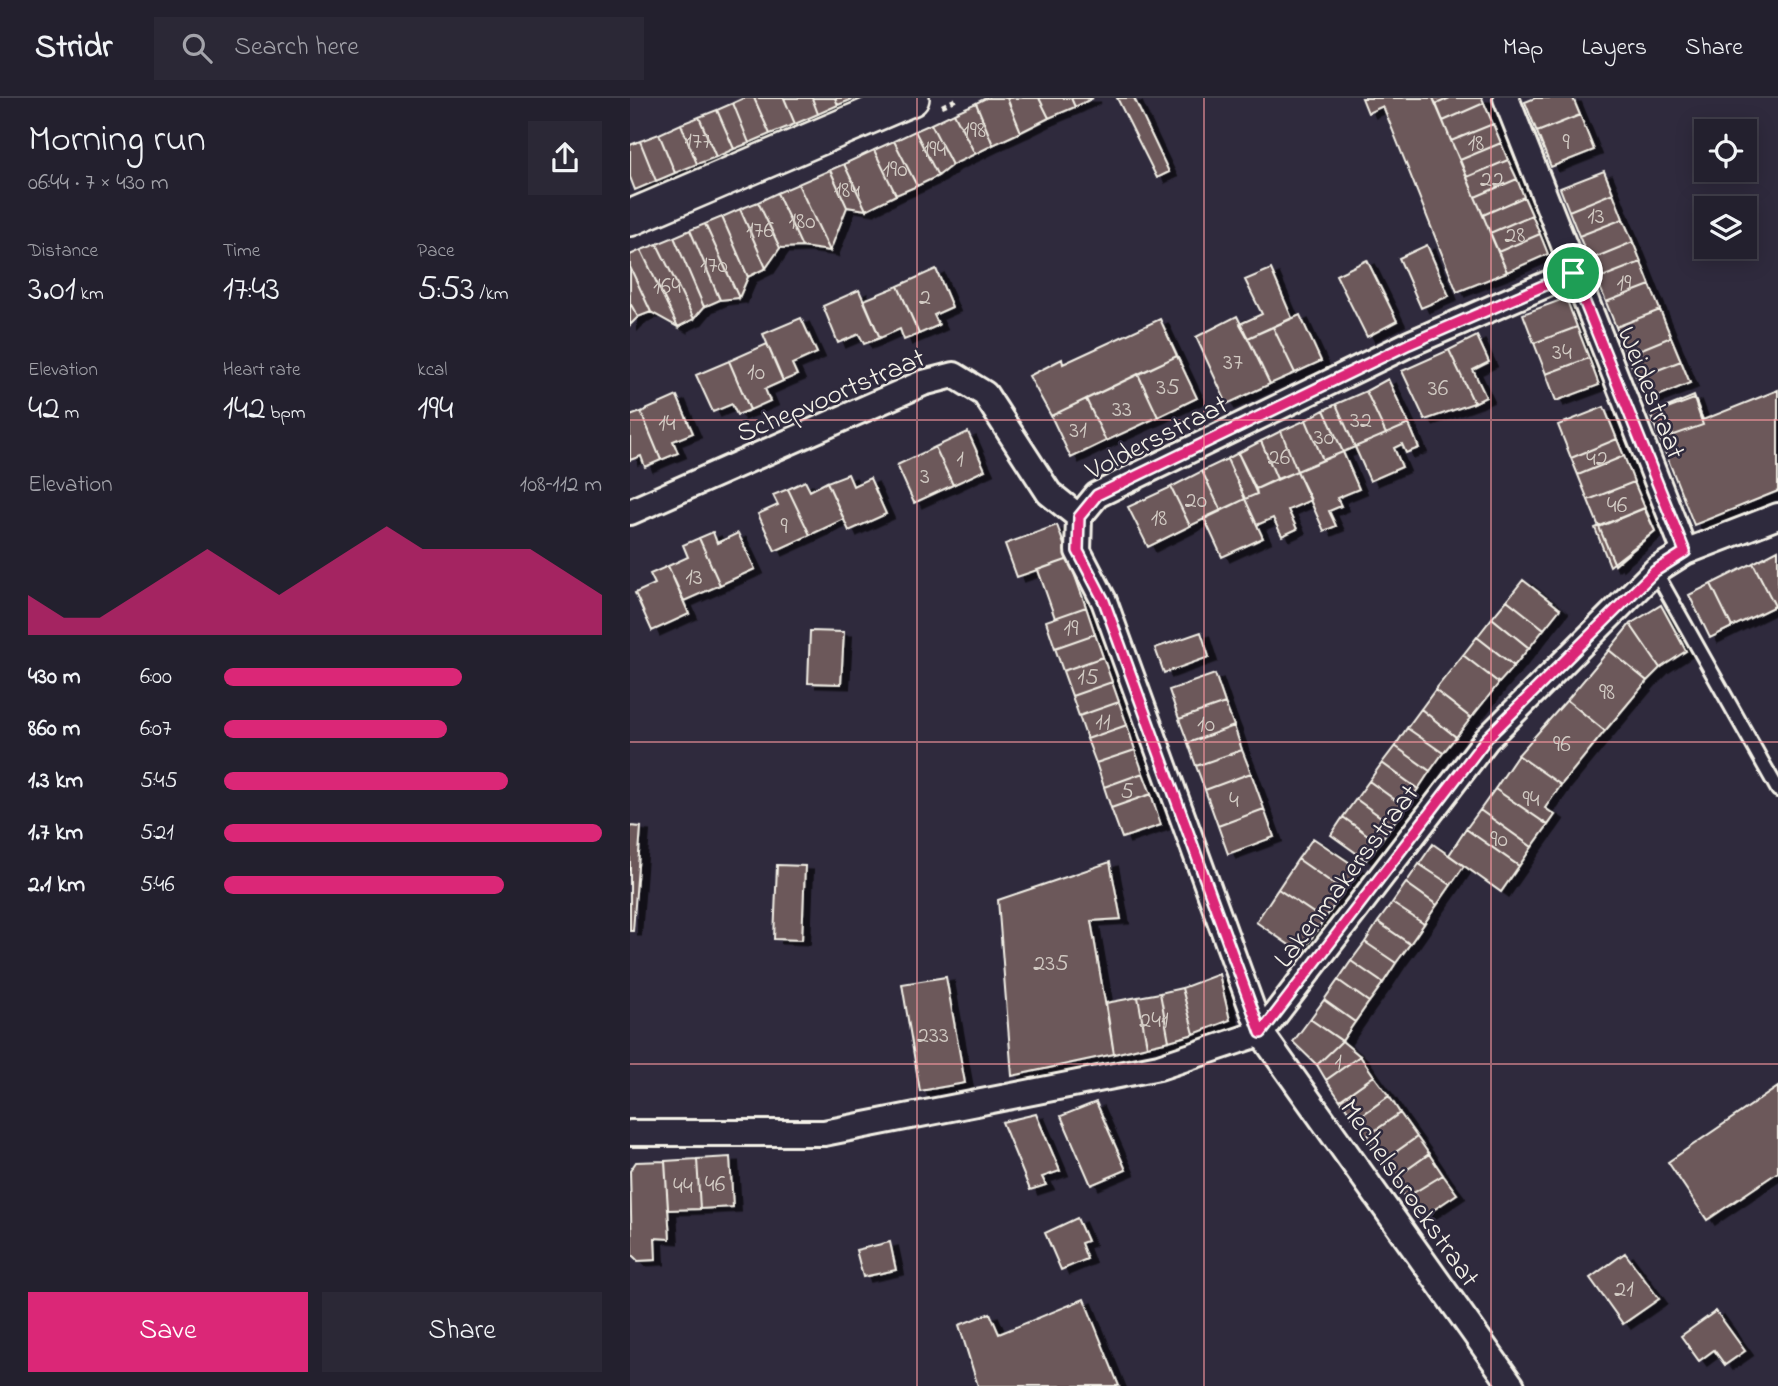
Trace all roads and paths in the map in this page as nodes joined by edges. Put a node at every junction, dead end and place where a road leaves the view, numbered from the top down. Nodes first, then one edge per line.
1 (911, 98) edge
2 (1506, 98) edge
3 (630, 218) edge
4 (1573, 273) junction
5 (630, 512) edge
6 (1778, 516) edge
7 (1079, 517) junction
8 (1685, 552) junction
9 (1655, 571) junction
10 (1778, 790) edge
11 (1261, 1033) junction
12 (630, 1133) edge
13 (1512, 1386) edge

1 - 3 main road
2 - 4 street, Weidestraat
4 - 7 street, Voldersstraat
4 - 8 street, Weidestraat
5 - 7 street, Schepvoortstraat
6 - 8 street, Lakenmakersstraat
7 - 11 street, Voldersstraat
8 - 9 street, Lakenmakersstraat
9 - 10 lane
9 - 11 street, Lakenmakersstraat
11 - 12 street
11 - 13 street, Mechelsbroekstraat

